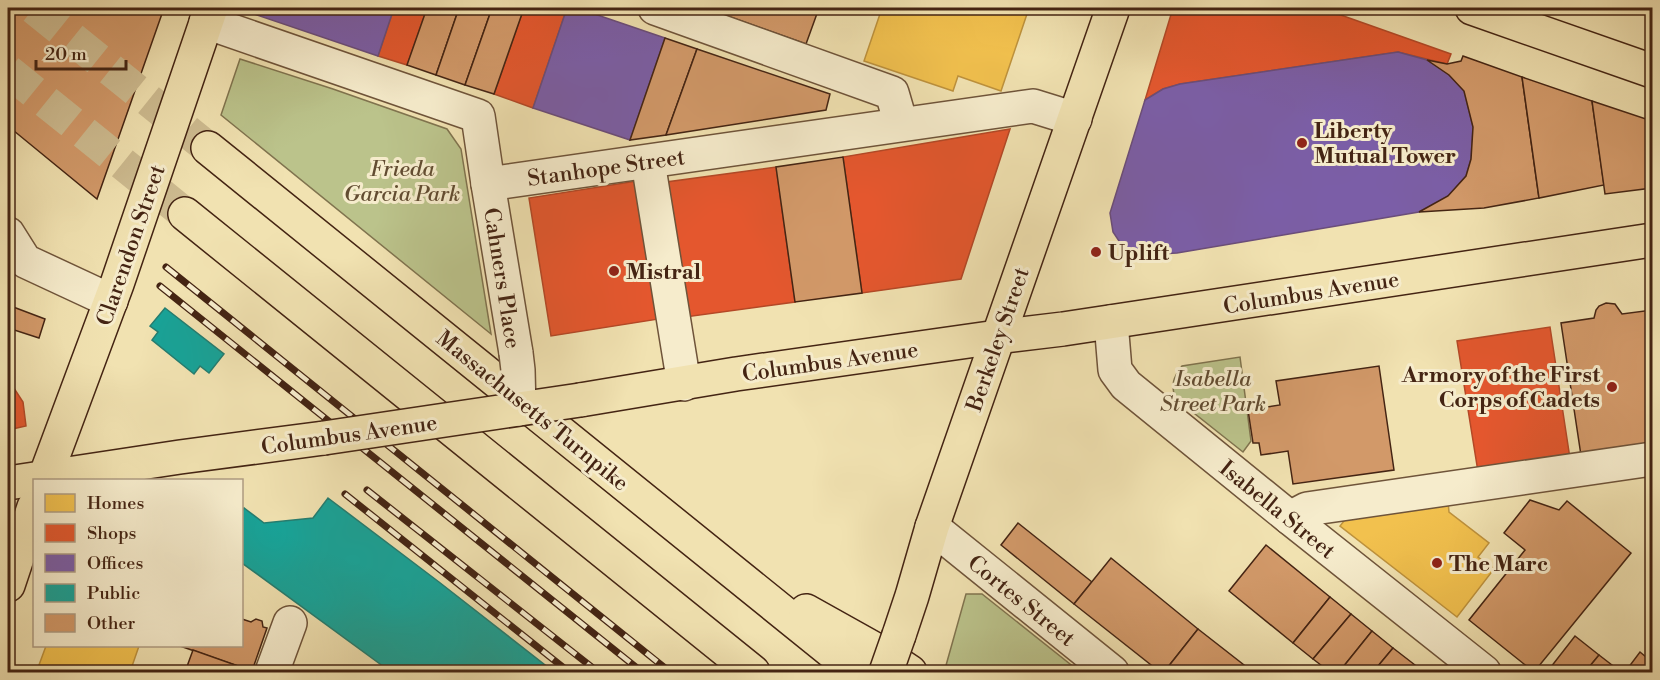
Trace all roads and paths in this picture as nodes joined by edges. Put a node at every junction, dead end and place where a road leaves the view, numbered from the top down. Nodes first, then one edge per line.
1 (655, 8) edge
2 (1113, 8) edge
3 (1472, 8) edge
4 (209, 15) edge
5 (1653, 70) edge
6 (1075, 119) junction
7 (901, 124) junction
8 (208, 148) tunnel mouth
9 (648, 162) junction
10 (488, 183) junction
11 (185, 214) tunnel mouth
12 (8, 234) edge
13 (1653, 240) edge
14 (16, 263) edge
15 (111, 301) junction
16 (1111, 322) junction
17 (998, 337) junction
18 (684, 384) junction
19 (519, 409) junction
20 (1653, 459) edge
21 (45, 479) edge
22 (33, 480) edge
23 (8, 483) edge
24 (33, 510) edge
25 (1290, 518) junction
26 (932, 527) junction
27 (732, 571) junction
28 (8, 585) edge
29 (290, 623) dead end
30 (272, 672) edge
31 (753, 672) edge
32 (857, 672) edge
33 (886, 672) edge
34 (910, 672) edge
35 (1112, 672) edge
36 (1484, 672) edge

1 - 7 street
2 - 6 main road, Berkeley Street
3 - 5 main road
4 - 10 street
4 - 15 main road, Clarendon Street
6 - 7 street, Stanhope Street
6 - 17 main road, Berkeley Street
7 - 9 street, Stanhope Street
8 - 27 main road, Massachusetts Turnpike
9 - 10 street, Stanhope Street
9 - 18 street
10 - 19 street, Cahners Place, bridge
11 - 31 main road
12 - 14 street
13 - 16 main road, Columbus Avenue
14 - 15 street
15 - 21 main road, Clarendon Street
16 - 17 main road, Columbus Avenue
16 - 25 street, Isabella Street
17 - 18 main road, Columbus Avenue
17 - 26 main road, Berkeley Street
18 - 19 main road, Columbus Avenue, bridge
19 - 21 main road, Columbus Avenue, bridge
20 - 25 street
22 - 23 main road, Columbus Avenue
24 - 28 main road
25 - 36 street, Isabella Street
26 - 33 main road, Berkeley Street, bridge
26 - 35 street, Cortes Street
27 - 32 main road, Massachusetts Turnpike
27 - 34 main road
29 - 30 street

